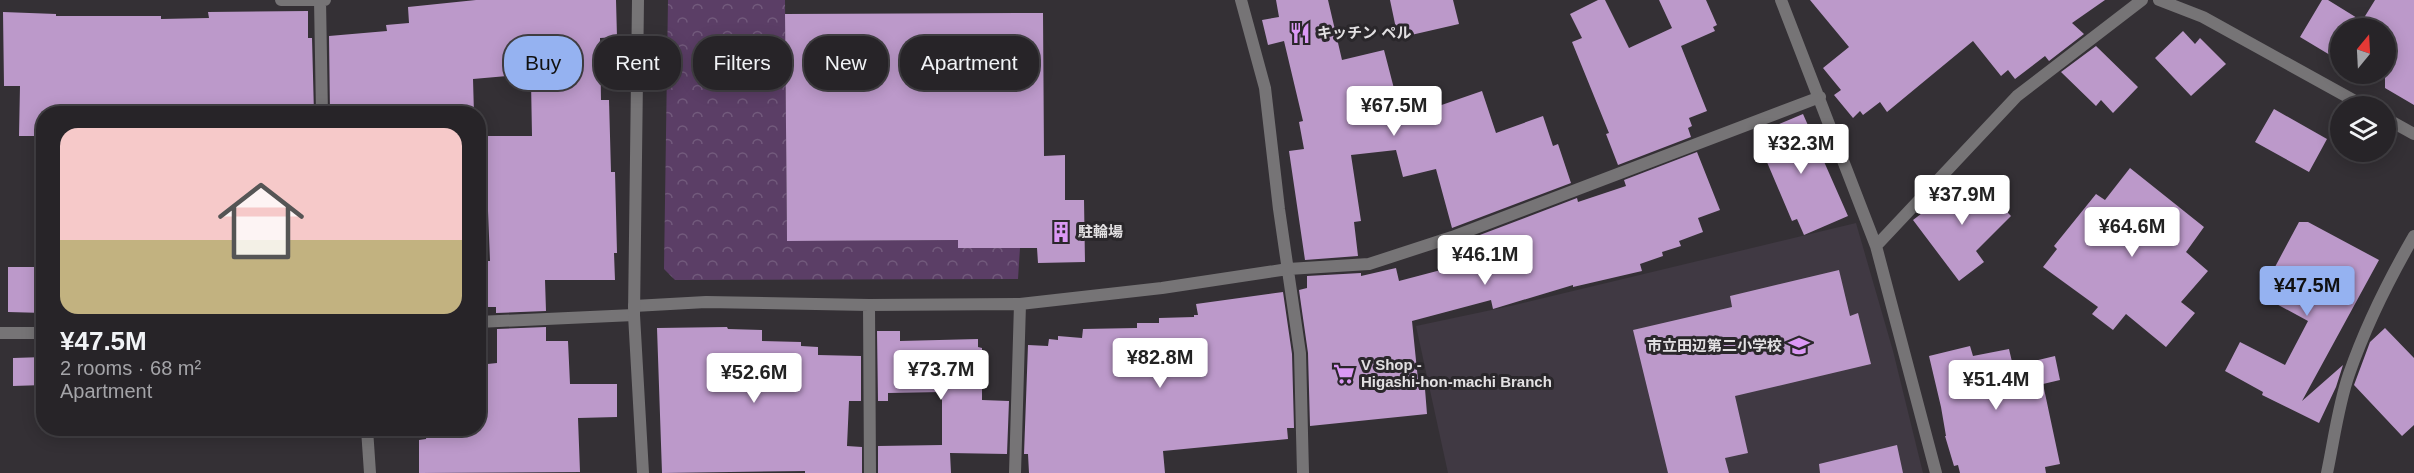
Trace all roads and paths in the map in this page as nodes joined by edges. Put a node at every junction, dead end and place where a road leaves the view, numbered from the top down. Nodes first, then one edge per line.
1 (280, 0) edge
2 (320, 0) edge
3 (325, 0) edge
4 (638, 0) edge
5 (1241, 0) edge
6 (1781, 0) edge
7 (2142, 0) edge
8 (2159, 0) edge
9 (2346, 96) edge
10 (1820, 97) junction
11 (322, 106) edge
12 (2396, 124) edge
13 (2414, 134) edge
14 (2414, 236) edge
15 (1876, 246) junction
16 (1288, 270) junction
17 (1020, 304) junction
18 (868, 305) junction
19 (634, 311) junction
20 (486, 321) edge
21 (0, 333) edge
22 (36, 333) edge
23 (368, 436) edge
24 (370, 473) edge
25 (643, 473) edge
26 (870, 473) edge
27 (1015, 473) edge
28 (1303, 473) edge
29 (1936, 473) edge
30 (2327, 473) edge

1 - 2 street
2 - 3 street
2 - 11 street
4 - 19 street
5 - 16 street
6 - 10 street
7 - 15 street
8 - 9 street
10 - 15 street
10 - 16 street
12 - 13 street
14 - 30 street
15 - 29 street
16 - 17 street
16 - 28 street
17 - 18 street
17 - 27 street
18 - 19 street
18 - 26 street
19 - 20 street
19 - 25 street
21 - 22 street
23 - 24 street

